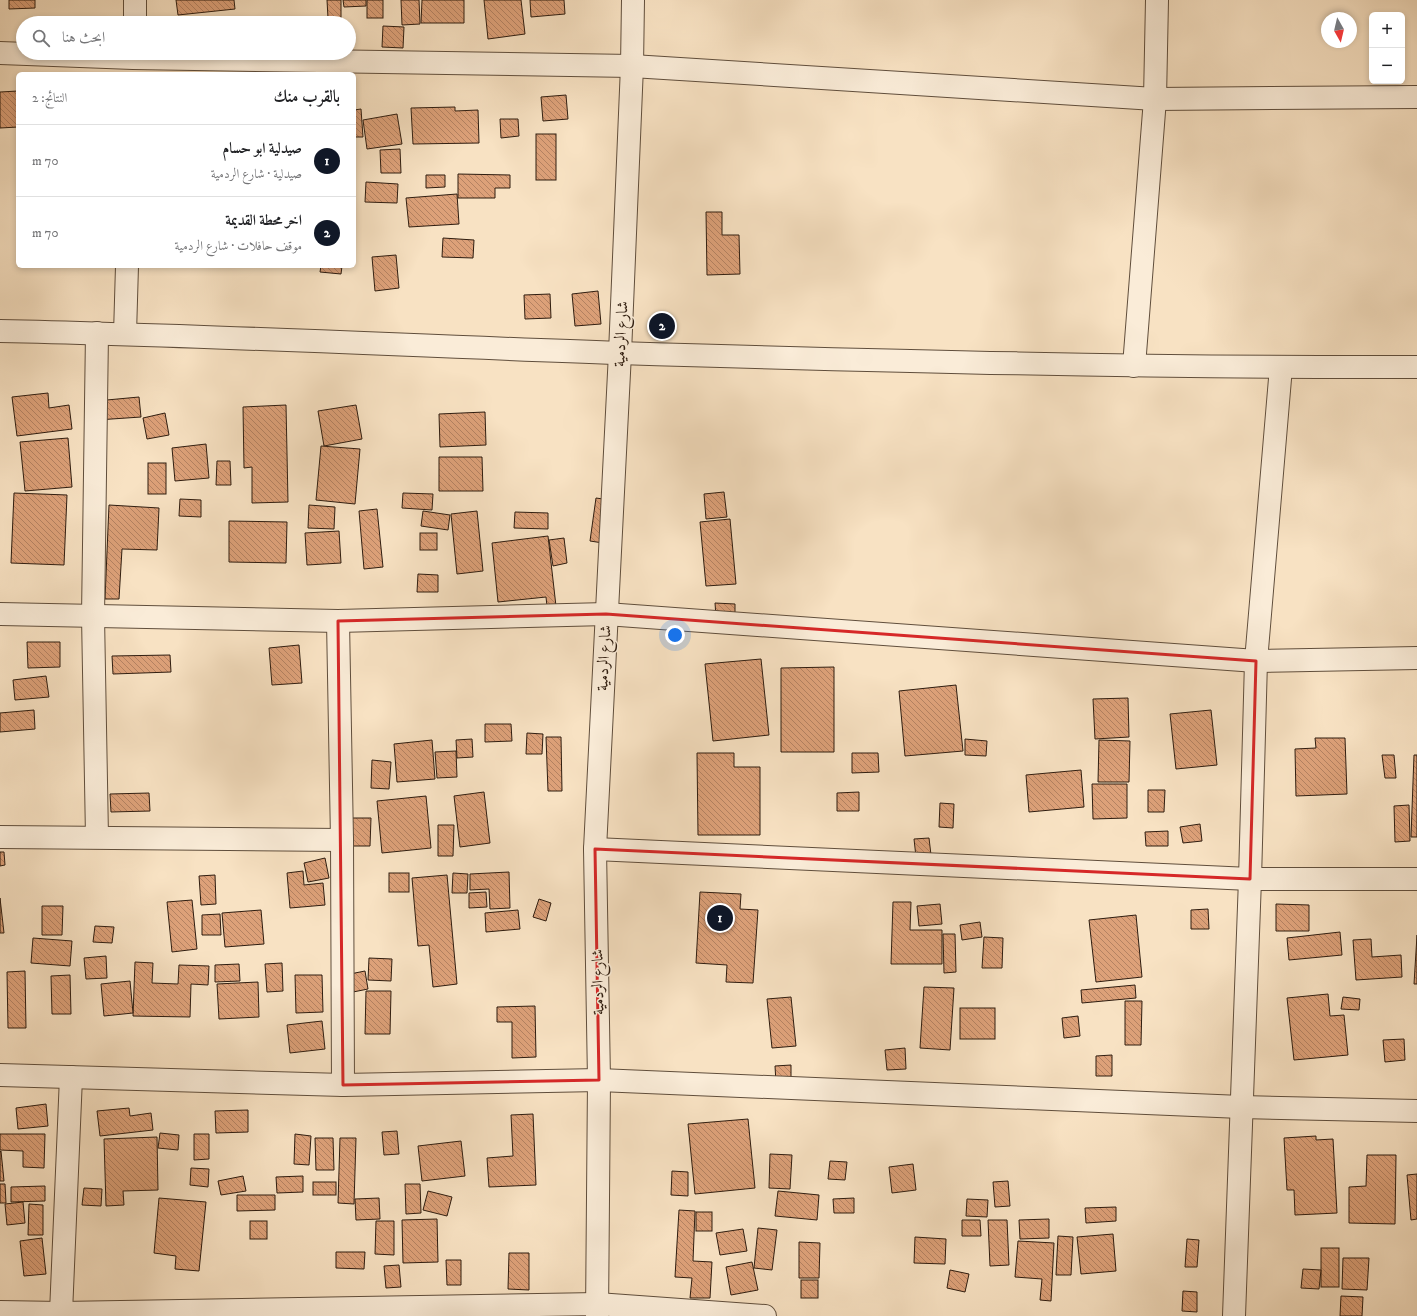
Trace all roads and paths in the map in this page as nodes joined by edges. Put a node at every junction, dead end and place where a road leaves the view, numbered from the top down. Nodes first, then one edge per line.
1 (136, 0) edge
2 (633, 0) edge
3 (1157, 0) edge
4 (135, 16) edge
5 (0, 53) edge
6 (16, 54) edge
7 (103, 60) edge
8 (133, 62) edge
9 (632, 66) junction
10 (1417, 97) edge
11 (1155, 99) junction
12 (127, 268) edge
13 (0, 331) edge
14 (97, 333) junction
15 (125, 334) junction
16 (620, 353) junction
17 (1134, 366) junction
18 (1417, 366) edge
19 (1281, 367) junction
20 (0, 614) edge
21 (606, 614) junction
22 (93, 616) junction
23 (338, 621) junction
24 (1417, 658) edge
25 (1256, 661) junction
26 (0, 837) edge
27 (97, 837) junction
28 (342, 840) junction
29 (595, 849) junction
30 (1250, 879) junction
31 (1417, 879) edge
32 (0, 1075) edge
33 (71, 1077) junction
34 (599, 1080) junction
35 (343, 1085) junction
36 (1241, 1106) junction
37 (1417, 1111) edge
38 (597, 1310) edge
39 (9, 1313) edge
40 (61, 1313) junction
41 (765, 1316) edge
42 (1234, 1316) edge

1 - 4 street
2 - 9 street, شارع الردمية
3 - 11 street
5 - 6 street
7 - 8 street
8 - 9 street
9 - 11 street
9 - 16 street, شارع الردمية
10 - 11 street
11 - 17 street
12 - 15 street
13 - 14 street
14 - 15 street
14 - 22 street
15 - 16 street
16 - 17 street
16 - 21 street, شارع الردمية
17 - 19 street
18 - 19 street
19 - 25 street
20 - 22 street
21 - 23 street
21 - 25 street
21 - 29 street, شارع الردمية
22 - 23 street
22 - 27 street
23 - 28 street
24 - 25 street
25 - 30 street
26 - 27 street
27 - 28 street
28 - 35 street
29 - 30 street
29 - 34 street, شارع الردمية
30 - 31 street
30 - 36 street
32 - 33 street
33 - 35 street
33 - 40 street
34 - 35 street
34 - 36 street
34 - 38 street, شارع الردمية
36 - 37 street
36 - 42 street
38 - 40 street
38 - 41 street
39 - 40 street

